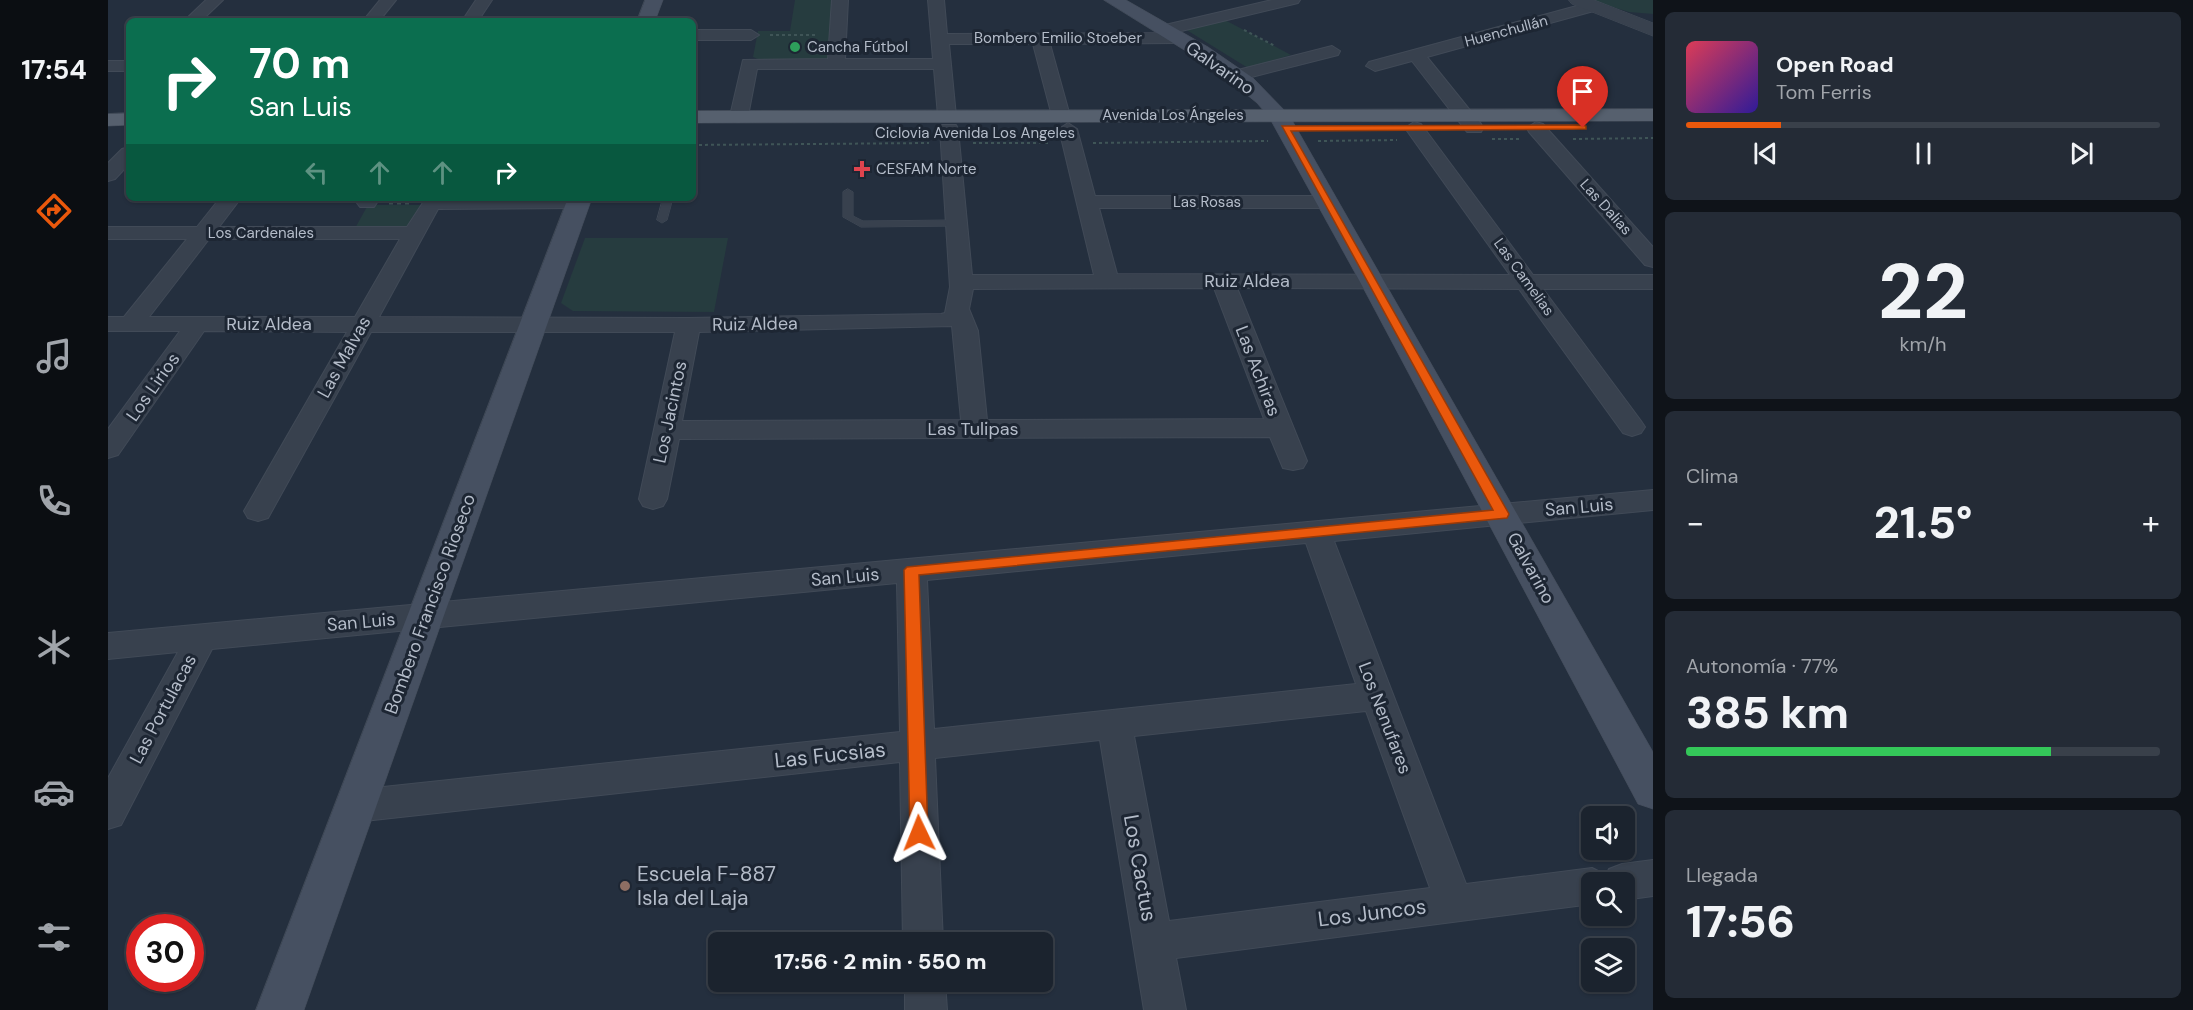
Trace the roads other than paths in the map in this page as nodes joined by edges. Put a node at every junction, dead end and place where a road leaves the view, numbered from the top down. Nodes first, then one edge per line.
1 (215, 0) edge
2 (388, 0) edge
3 (484, 0) edge
4 (654, 0) edge
5 (840, 0) edge
6 (936, 0) edge
7 (1113, 0) edge
8 (1292, 0) edge
9 (1587, 3) edge
10 (195, 18) edge
11 (373, 18) edge
12 (472, 18) edge
13 (647, 18) edge
14 (1647, 25) edge
15 (1170, 34) junction
16 (696, 35) edge
17 (751, 35) road end
18 (940, 39) junction
19 (1040, 39) junction
20 (1332, 51) dead end
21 (1416, 55) junction
22 (836, 64) junction
23 (943, 64) junction
24 (108, 66) edge
25 (126, 66) edge
26 (1376, 66) dead end
27 (1236, 76) junction
28 (1653, 115) edge
29 (739, 116) junction
30 (696, 117) edge
31 (126, 119) edge
32 (108, 120) edge
33 (1476, 127) junction
34 (1653, 127) edge
35 (1285, 128) junction
36 (696, 129) edge
37 (949, 129) junction
38 (1067, 129) junction
39 (108, 132) edge
40 (126, 132) edge
41 (1541, 133) junction
42 (1419, 134) junction
43 (126, 156) edge
44 (108, 175) edge
45 (848, 192) dead end
46 (229, 201) edge
47 (530, 201) edge
48 (580, 201) edge
49 (667, 201) edge
50 (1088, 202) junction
51 (1327, 202) junction
52 (662, 220) dead end
53 (956, 224) junction
54 (108, 233) edge
55 (204, 233) junction
56 (414, 233) junction
57 (1653, 260) edge
58 (1107, 281) junction
59 (1223, 281) junction
60 (1373, 281) junction
61 (1528, 282) junction
62 (1653, 282) edge
63 (961, 286) junction
64 (959, 312) junction
65 (362, 323) junction
66 (119, 324) edge
67 (197, 324) junction
68 (534, 324) junction
69 (688, 325) junction
70 (1632, 427) dead end
71 (1280, 428) junction
72 (975, 429) junction
73 (666, 430) junction
74 (108, 449) edge
75 (1293, 461) dead end
76 (653, 499) dead end
77 (1653, 500) edge
78 (258, 511) dead end
79 (1502, 514) junction
80 (1316, 532) junction
81 (912, 570) junction
82 (425, 616) junction
83 (202, 637) junction
84 (108, 646) edge
85 (1376, 696) junction
86 (1115, 725) junction
87 (916, 746) junction
88 (1653, 791) edge
89 (355, 806) junction
90 (108, 813) edge
91 (1653, 878) edge
92 (1635, 880) edge
93 (1581, 887) edge
94 (1454, 902) junction
95 (923, 932) edge
96 (1154, 942) junction
97 (925, 992) edge
98 (280, 1010) edge
99 (926, 1010) edge
100 (1165, 1010) edge

1 - 10 street
2 - 11 street
3 - 12 street
4 - 13 main road
5 - 22 street
6 - 18 street
7 - 15 main road, Galvarino
8 - 15 street, Bombero Emilio Stoeber
9 - 14 street
9 - 21 street, Huenchullán
15 - 19 street, Bombero Emilio Stoeber
15 - 27 main road, Galvarino
16 - 17 street
18 - 19 street, Bombero Emilio Stoeber
18 - 23 street
19 - 38 street
20 - 27 street
21 - 26 street, Huenchullán
21 - 33 street
22 - 23 street
22 - 29 street
23 - 37 street
24 - 25 street
27 - 35 main road, Galvarino
28 - 33 main road, Avenida Los Ángeles
29 - 30 main road, Avenida Los Ángeles
29 - 37 main road, Avenida Los Ángeles
31 - 32 main road
33 - 35 main road, Avenida Los Ángeles
33 - 41 main road, Avenida Los Ángeles
33 - 42 main road, Avenida Los Ángeles
34 - 41 main road, Avenida Los Ángeles
35 - 38 main road, Avenida Los Ángeles
35 - 42 main road, Avenida Los Ángeles
35 - 51 main road, Galvarino
36 - 37 main road, Avenida Los Ángeles
37 - 38 main road, Avenida Los Ángeles
37 - 53 street
38 - 50 street
39 - 40 main road
41 - 57 street, Las Dalias
42 - 61 street, Las Camelias
43 - 44 street
45 - 53 lane
46 - 55 street
47 - 56 street, Las Malvas
48 - 68 main road, Bombero Francisco Rioseco
49 - 52 lane
50 - 51 street, Las Rosas
50 - 58 street
51 - 60 main road, Galvarino
53 - 63 street
54 - 55 street, Los Cardenales
55 - 56 street, Los Cardenales
55 - 66 street
56 - 65 street, Las Malvas
58 - 59 street, Ruiz Aldea
58 - 63 street, Ruiz Aldea
59 - 60 street, Ruiz Aldea
59 - 71 street, Las Achiras
60 - 61 street, Ruiz Aldea
60 - 79 main road, Galvarino
61 - 62 street, Ruiz Aldea
61 - 70 street, Las Camelias
63 - 64 street
64 - 69 street, Ruiz Aldea
64 - 72 street
65 - 67 street, Ruiz Aldea
65 - 68 street, Ruiz Aldea
65 - 78 street, Las Malvas
66 - 67 street, Ruiz Aldea
67 - 74 street, Los Lirios
68 - 69 street, Ruiz Aldea
68 - 82 main road, Bombero Francisco Rioseco
69 - 73 street, Los Jacintos
71 - 72 street, Las Tulipas
71 - 75 street, Las Achiras
72 - 73 street, Las Tulipas
73 - 76 street, Los Jacintos
77 - 79 street, San Luis
79 - 80 street, San Luis
79 - 88 main road, Galvarino
80 - 81 street, San Luis
80 - 85 street, Los Nenufares
81 - 82 street, San Luis
81 - 87 street
82 - 83 street, San Luis
82 - 89 main road, Bombero Francisco Rioseco
83 - 84 street, San Luis
83 - 90 street, Las Portulacas
85 - 86 street, Las Fucsias
85 - 94 street, Los Nenufares
86 - 87 street, Las Fucsias
86 - 96 street, Los Cactus
87 - 89 street, Las Fucsias
87 - 95 street
89 - 98 main road, Bombero Francisco Rioseco
91 - 92 street
93 - 94 street, Los Juncos
94 - 96 street, Los Juncos
96 - 100 street, Los Cactus
97 - 99 street

